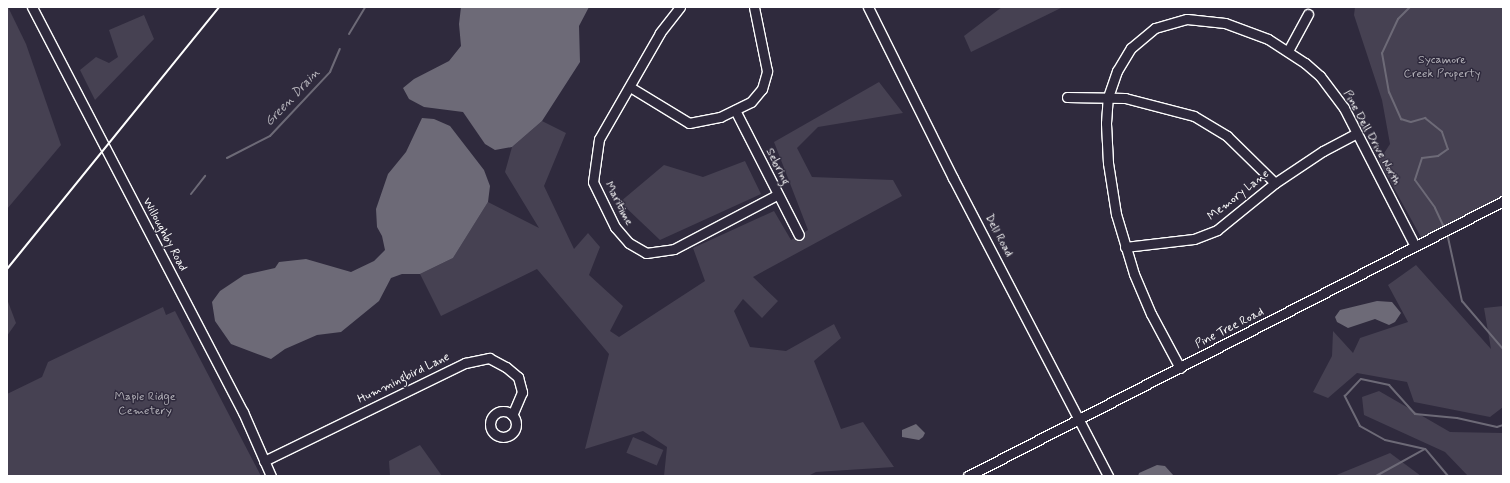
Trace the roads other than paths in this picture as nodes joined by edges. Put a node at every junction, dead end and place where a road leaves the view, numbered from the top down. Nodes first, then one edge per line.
1 (32, 7) edge
2 (680, 7) edge
3 (754, 7) edge
4 (868, 7) edge
5 (1308, 14) dead end
6 (1288, 51) junction
7 (630, 87) junction
8 (1067, 97) dead end
9 (1108, 97) junction
10 (735, 110) junction
11 (1357, 133) junction
12 (1275, 183) junction
13 (778, 195) junction
14 (1503, 201) edge
15 (799, 235) dead end
16 (1125, 246) junction
17 (1416, 246) junction
18 (1180, 368) junction
19 (512, 414) dead end
20 (1079, 419) junction
21 (264, 461) junction
22 (271, 476) edge
23 (968, 476) edge
24 (1108, 476) edge

1 - 21 street, Willoughby Road
2 - 7 street, Maritime
3 - 10 street
4 - 20 street, Dell Road
5 - 6 street
6 - 9 street, Pine Dell Drive North
6 - 11 street, Pine Dell Drive North
7 - 10 street
7 - 13 street, Maritime
8 - 9 street
9 - 12 street
9 - 16 street
10 - 13 street, Sebring
11 - 12 street, Memory Lane
11 - 17 street, Pine Dell Drive North
12 - 16 street, Memory Lane
13 - 15 street, Sebring
14 - 17 street, Pine Tree Road
16 - 18 street
17 - 18 street, Pine Tree Road
18 - 20 street, Pine Tree Road
19 - 21 street, Hummingbird Lane
20 - 23 street, Pine Tree Road
20 - 24 street, Dell Road
21 - 22 street, Willoughby Road

